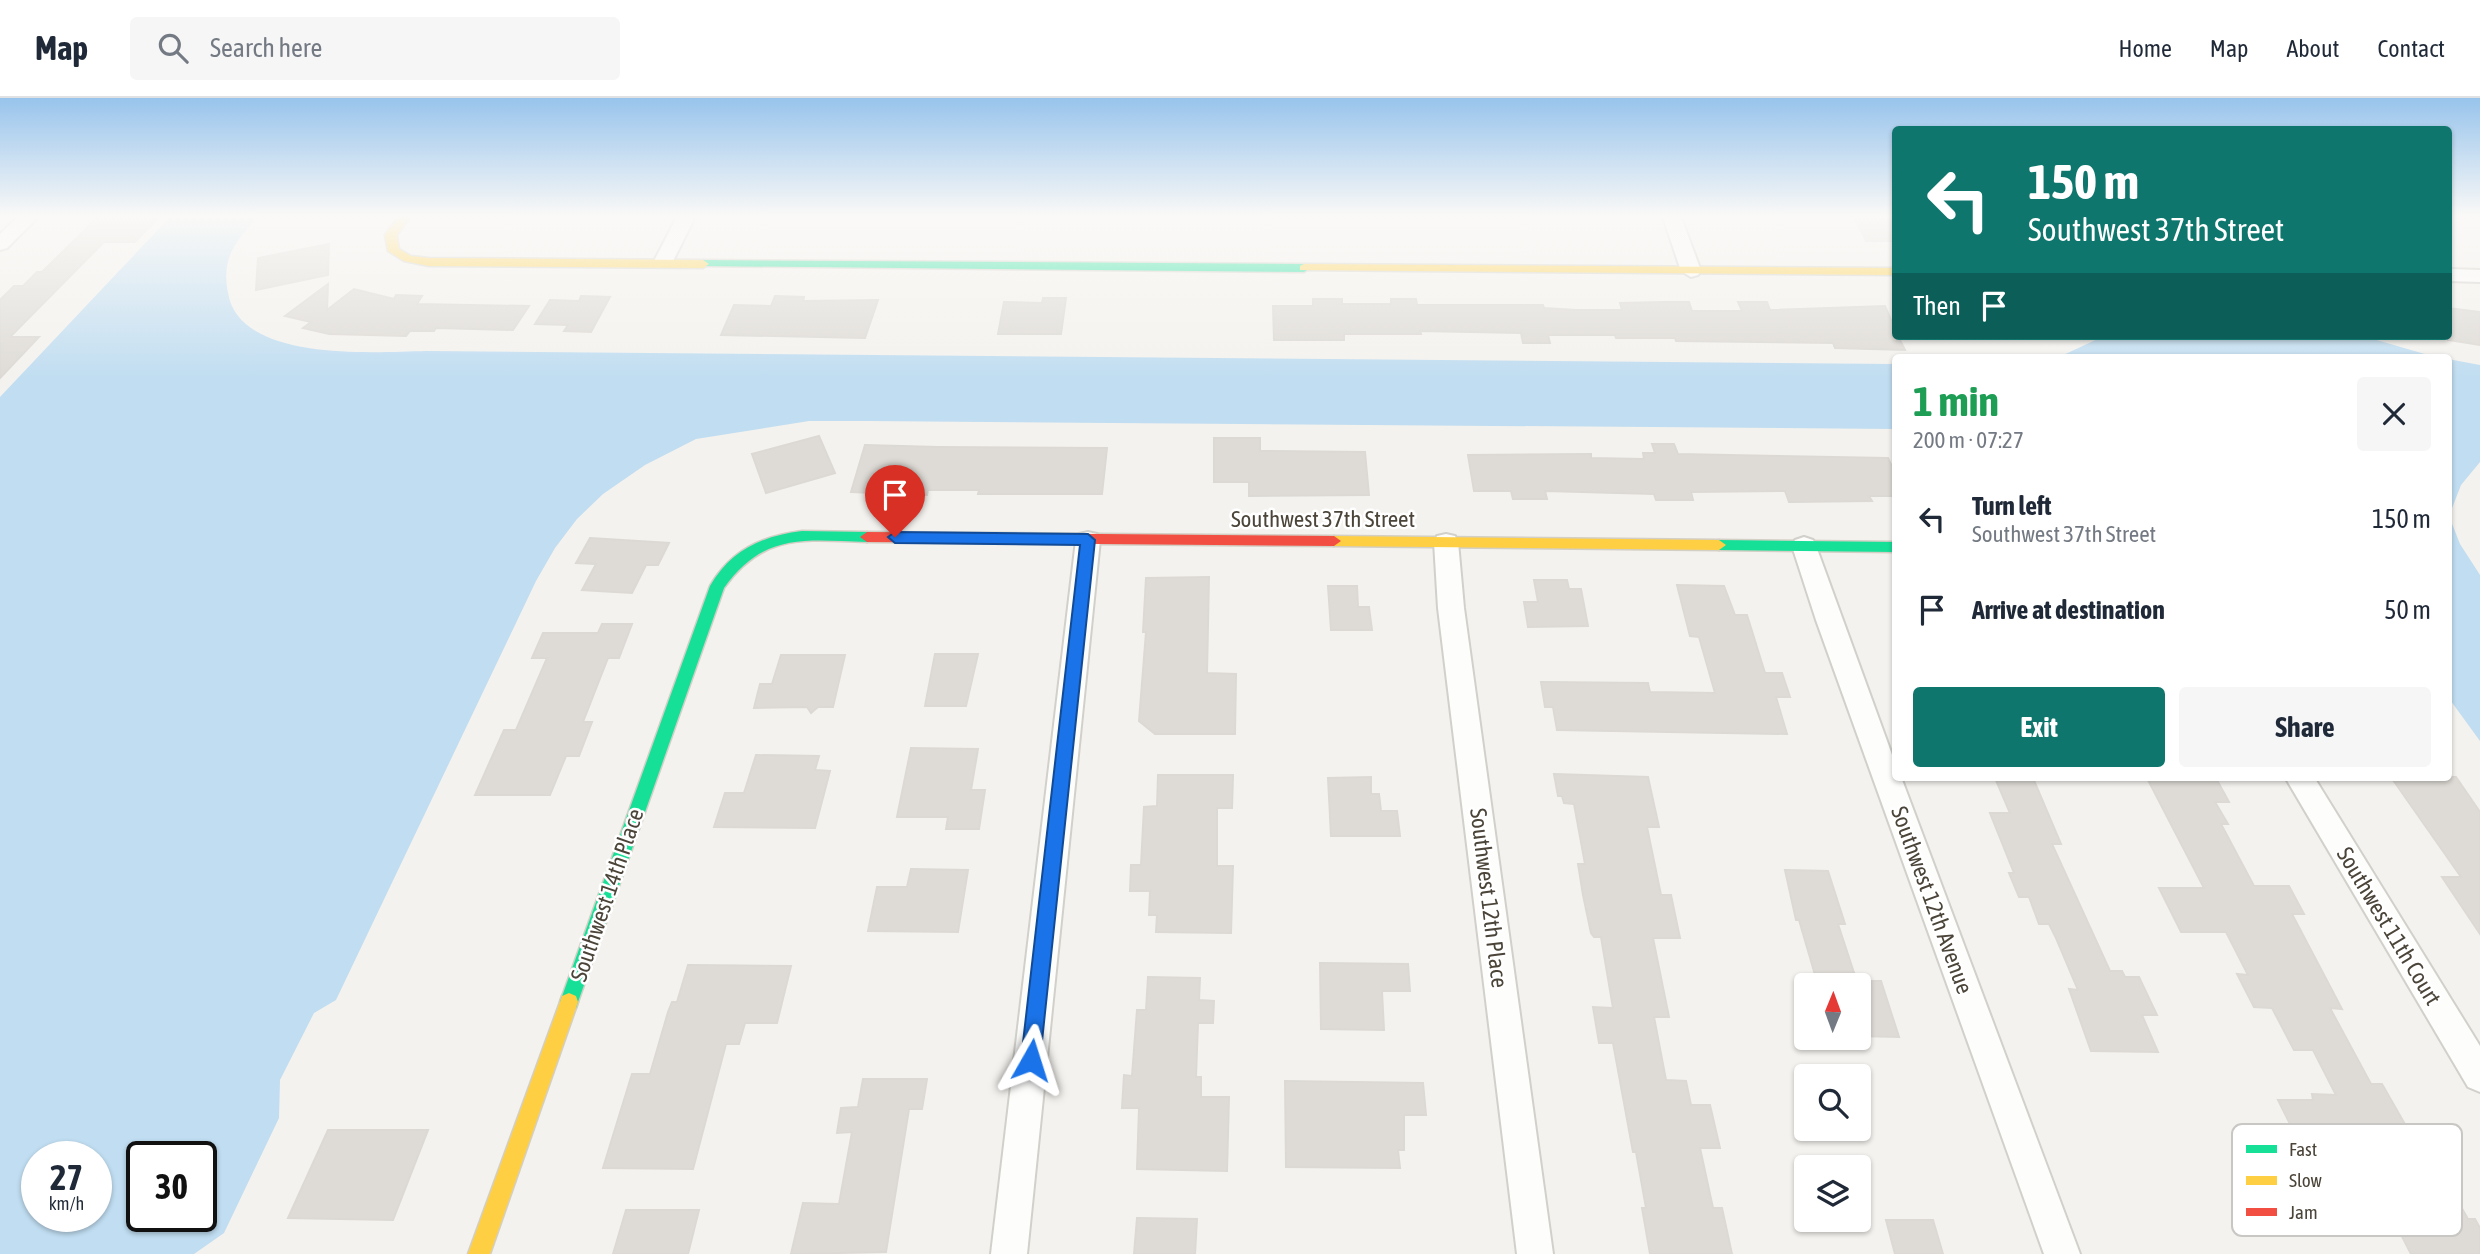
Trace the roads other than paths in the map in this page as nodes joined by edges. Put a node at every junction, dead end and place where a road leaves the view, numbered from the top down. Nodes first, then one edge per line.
1 (1684, 271) edge
2 (1691, 271) joint
3 (1892, 272) edge
4 (2452, 275) edge
5 (2480, 276) edge
6 (1088, 540) junction
7 (1446, 542) junction
8 (1804, 546) junction
9 (752, 547) joint
10 (1892, 547) edge
11 (2301, 781) edge
12 (2480, 1076) edge
13 (479, 1254) edge
14 (1009, 1254) edge
15 (1535, 1254) edge
16 (2062, 1254) edge

1 - 2 street
2 - 3 street
4 - 5 street
6 - 7 street, Southwest 37th Street
6 - 9 street, Southwest 37th Street
6 - 14 street
7 - 8 street, Southwest 37th Street
7 - 15 street, Southwest 12th Place
8 - 10 street, Southwest 37th Street
8 - 16 street, Southwest 12th Avenue
9 - 13 street, Southwest 14th Place
11 - 12 street, Southwest 11th Court

